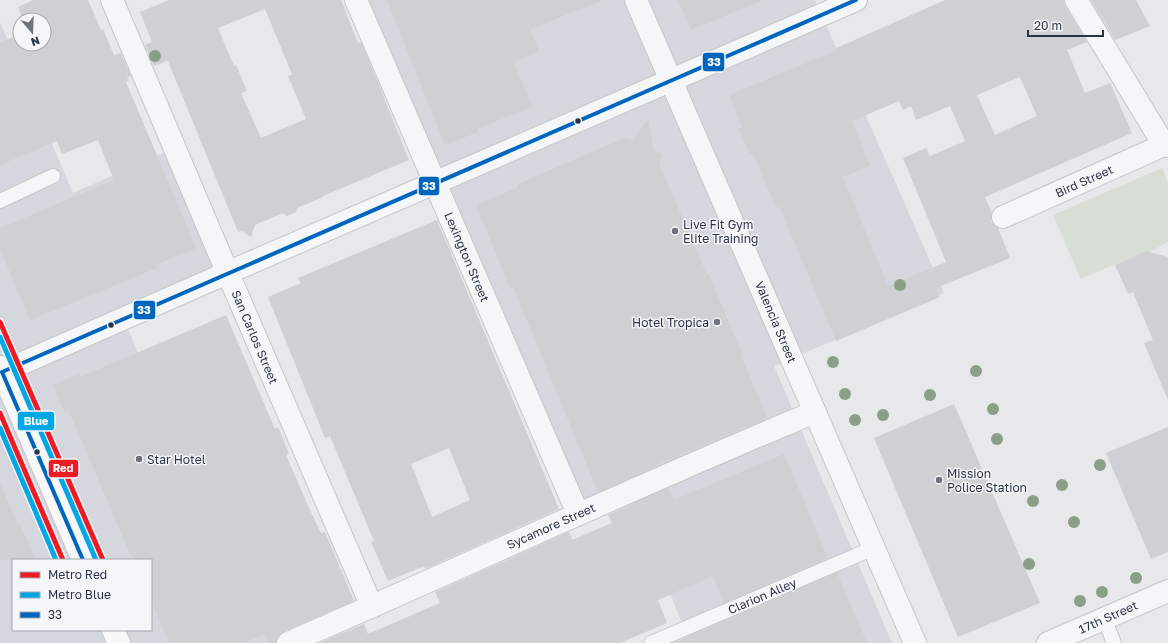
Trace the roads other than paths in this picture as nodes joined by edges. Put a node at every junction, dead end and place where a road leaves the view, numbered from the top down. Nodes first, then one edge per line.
1 (112, 0) edge
2 (356, 0) edge
3 (636, 0) edge
4 (856, 0) edge
5 (1076, 0) edge
6 (671, 81) junction
7 (1166, 145) edge
8 (53, 176) dead end
9 (435, 183) junction
10 (0, 201) edge
11 (1003, 216) dead end
12 (227, 273) junction
13 (1, 371) edge
14 (815, 412) junction
15 (578, 514) junction
16 (874, 548) junction
17 (83, 559) edge
18 (1168, 590) edge
19 (372, 607) junction
20 (1104, 618) junction
21 (113, 631) edge
22 (119, 643) edge
23 (288, 643) edge
24 (651, 643) edge
25 (915, 643) edge
26 (1048, 643) edge
27 (1114, 643) edge

1 - 12 street, San Carlos Street
2 - 9 street, Lexington Street
3 - 6 street, Valencia Street
4 - 6 street
5 - 7 street
6 - 9 street
6 - 14 street, Valencia Street
7 - 11 street, Bird Street
8 - 10 lane
9 - 12 street
9 - 15 street, Lexington Street
12 - 13 street
12 - 19 street, San Carlos Street
13 - 17 main road
14 - 15 street, Sycamore Street
14 - 16 street, Valencia Street
15 - 19 street, Sycamore Street
16 - 24 lane, Clarion Alley
16 - 25 street, Valencia Street
18 - 20 street, 17th Street
19 - 23 street, Sycamore Street
20 - 26 street, 17th Street
20 - 27 lane
21 - 22 main road

